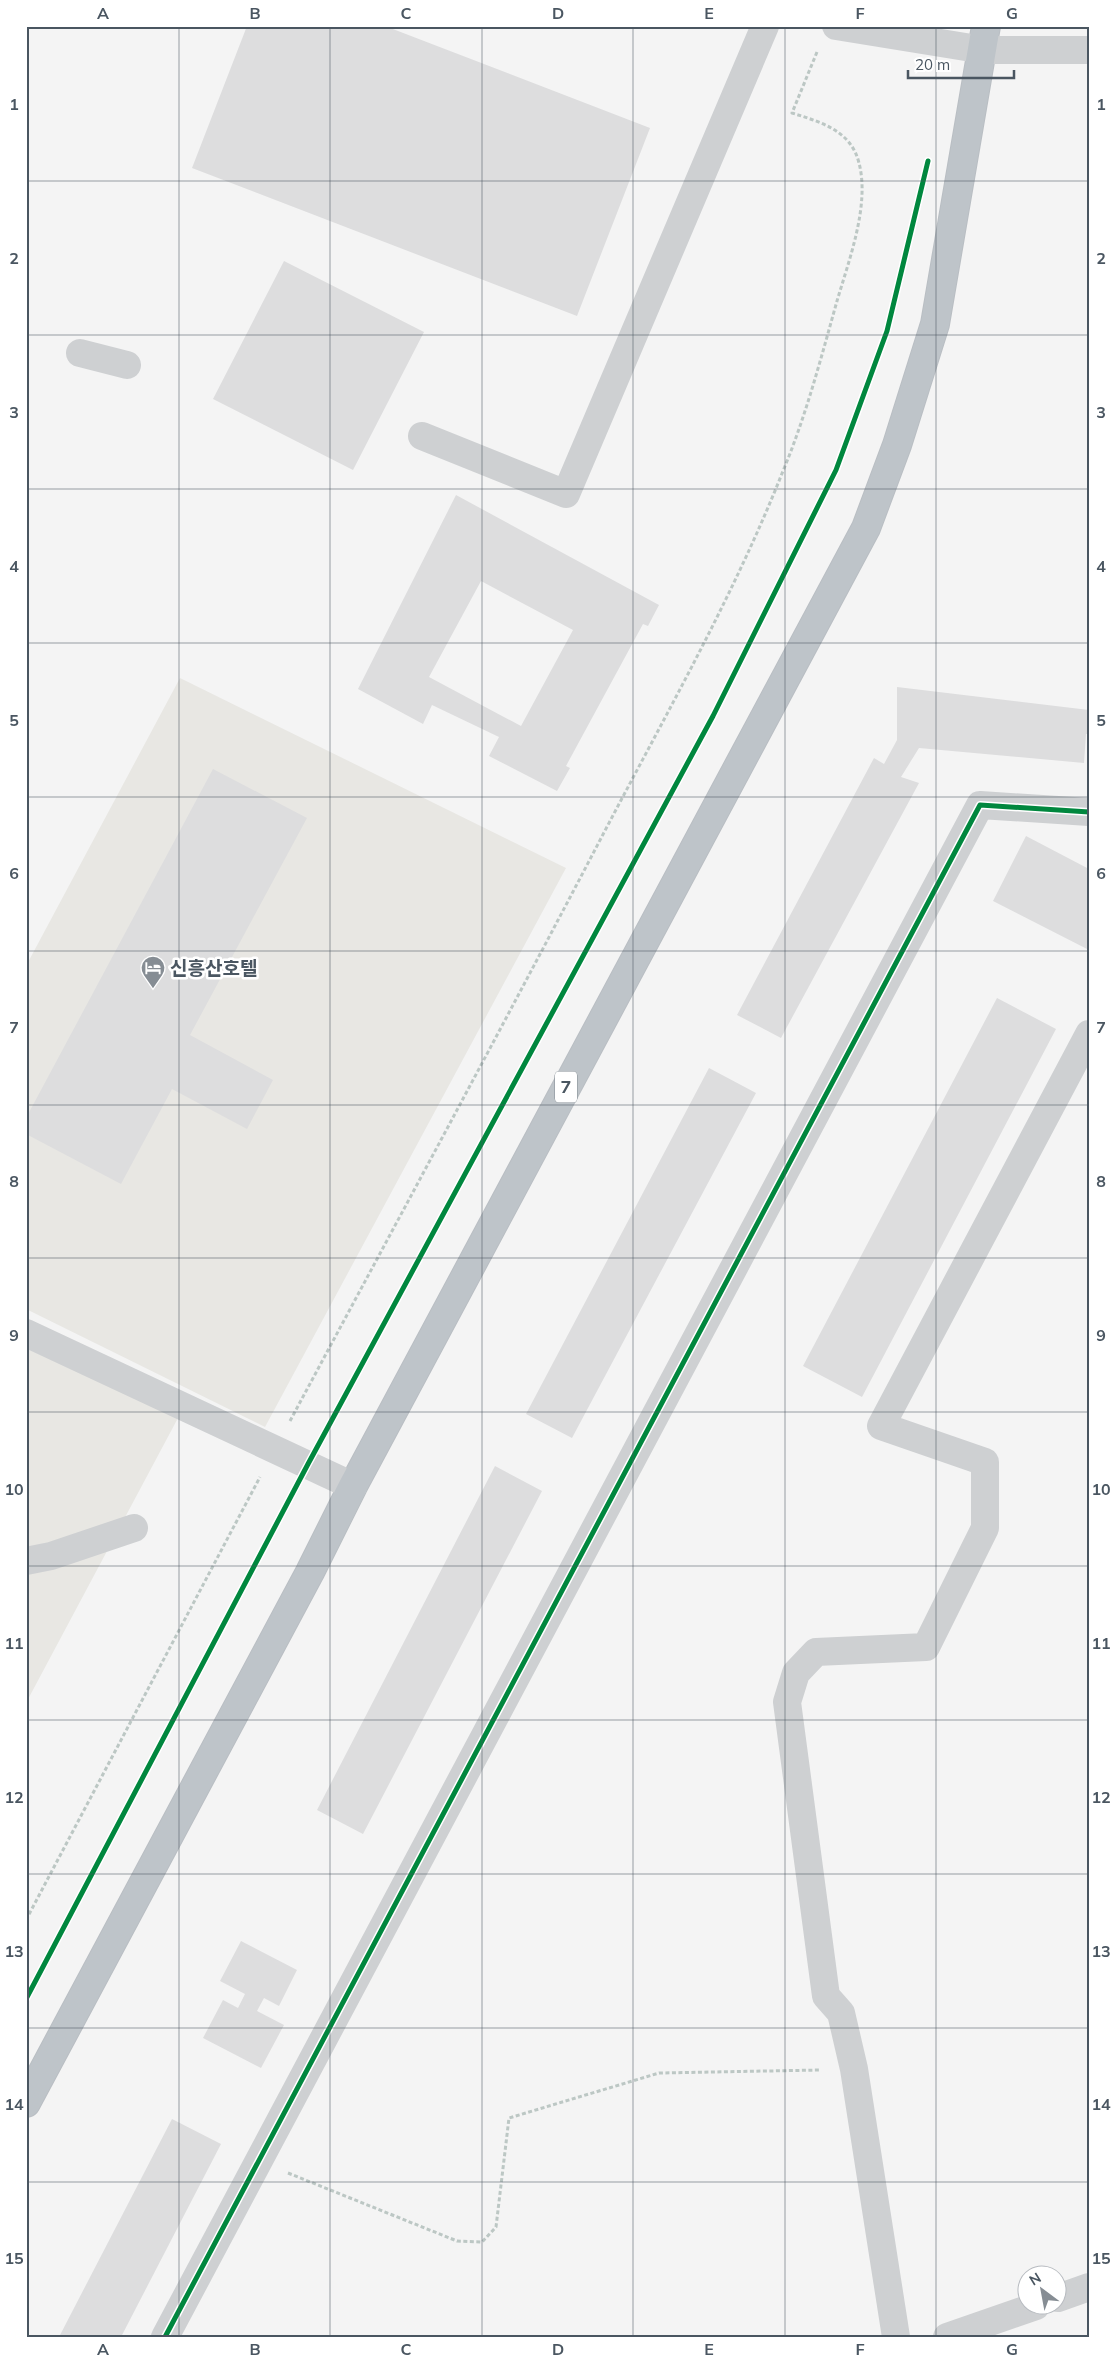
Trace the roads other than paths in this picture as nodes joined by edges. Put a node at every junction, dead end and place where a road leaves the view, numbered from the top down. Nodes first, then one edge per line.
1 (765, 26) edge
2 (828, 35) edge
3 (985, 38) edge
4 (1089, 50) edge
5 (80, 353) dead end
6 (127, 365) dead end
7 (422, 436) dead end
8 (1089, 812) edge
9 (1089, 1034) edge
10 (26, 1333) edge
11 (353, 1486) junction
12 (134, 1528) dead end
13 (26, 1561) edge
14 (26, 2103) edge
15 (1089, 2287) edge
16 (1068, 2294) edge
17 (1018, 2312) edge
18 (165, 2337) edge
19 (896, 2337) edge
20 (947, 2337) edge

1 - 7 street
2 - 3 street
3 - 4 street
3 - 11 highway, 7
5 - 6 street
8 - 18 street
9 - 19 street
10 - 11 street
11 - 14 highway, 7
12 - 13 street
15 - 16 street
17 - 20 street

